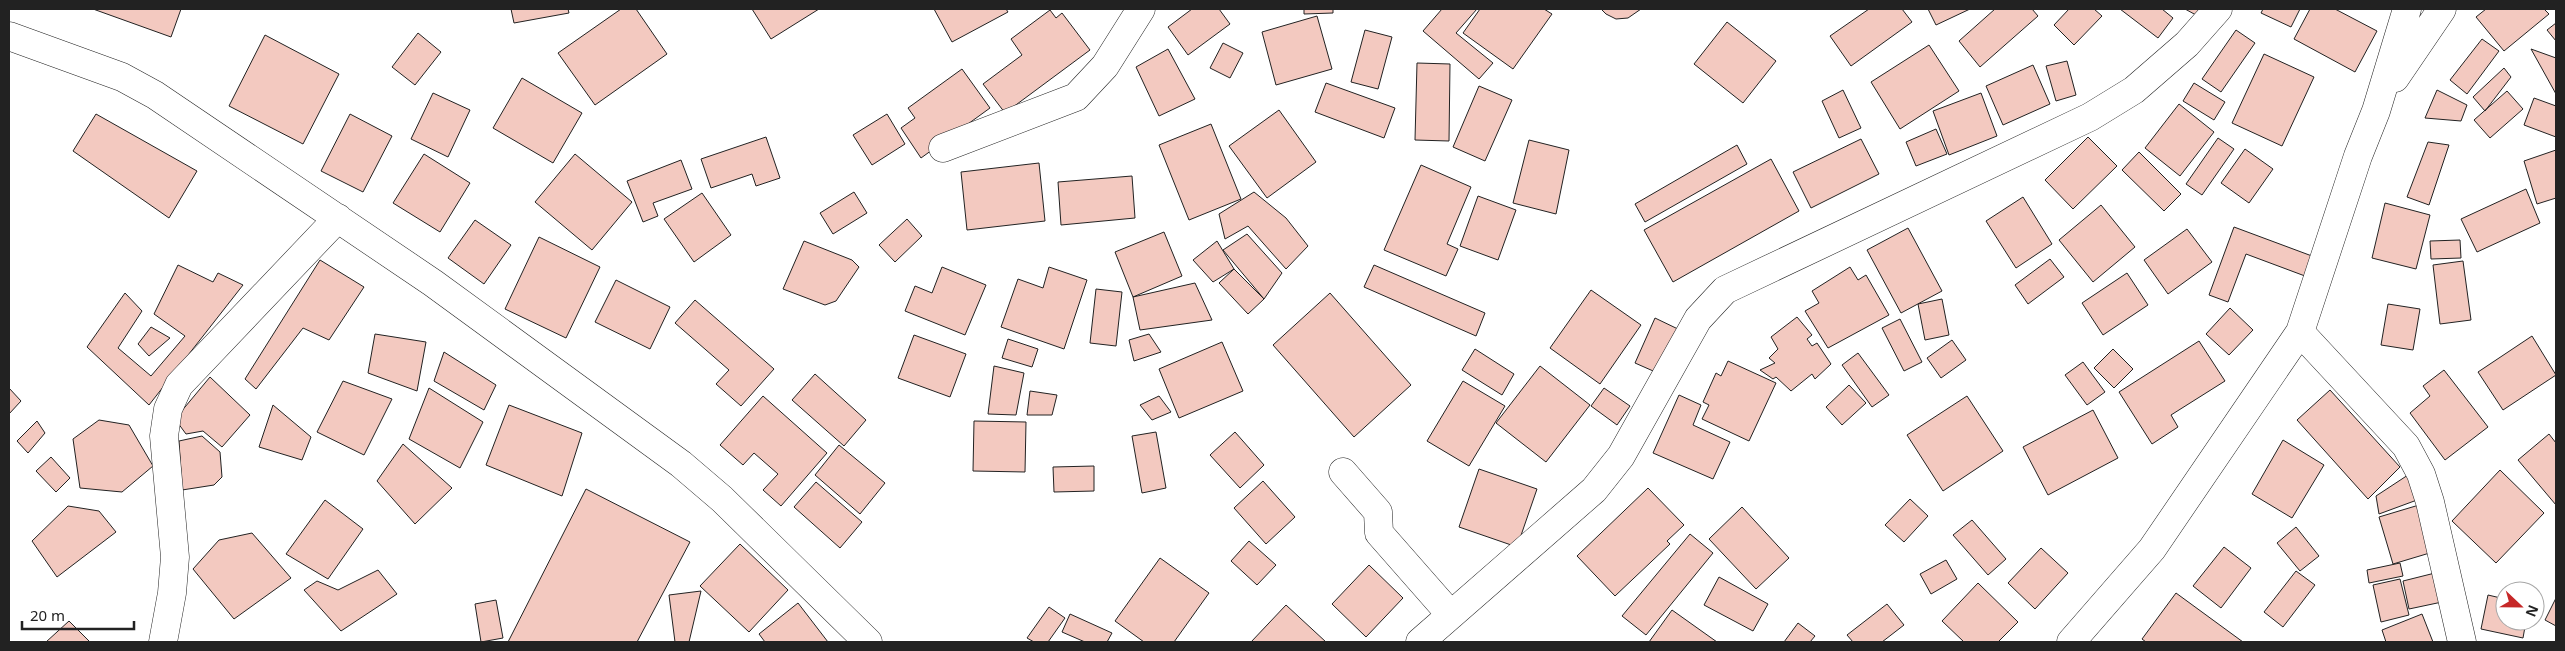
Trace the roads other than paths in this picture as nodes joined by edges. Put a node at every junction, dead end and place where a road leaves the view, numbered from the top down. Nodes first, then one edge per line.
1 (1141, 9) edge
2 (2218, 9) edge
3 (2407, 9) edge
4 (2442, 9) edge
5 (9, 36) edge
6 (2376, 111) junction
7 (943, 148) dead end
8 (338, 218) junction
9 (2300, 332) junction
10 (1343, 472) dead end
11 (1451, 615) junction
12 (163, 642) edge
13 (868, 642) edge
14 (1420, 642) edge
15 (2071, 642) edge
16 (2462, 642) edge

1 - 7 street
2 - 11 street
3 - 6 street
4 - 6 street
5 - 8 street
6 - 9 street
8 - 12 street
8 - 13 street
9 - 15 street
9 - 16 street
10 - 11 street
11 - 14 street

